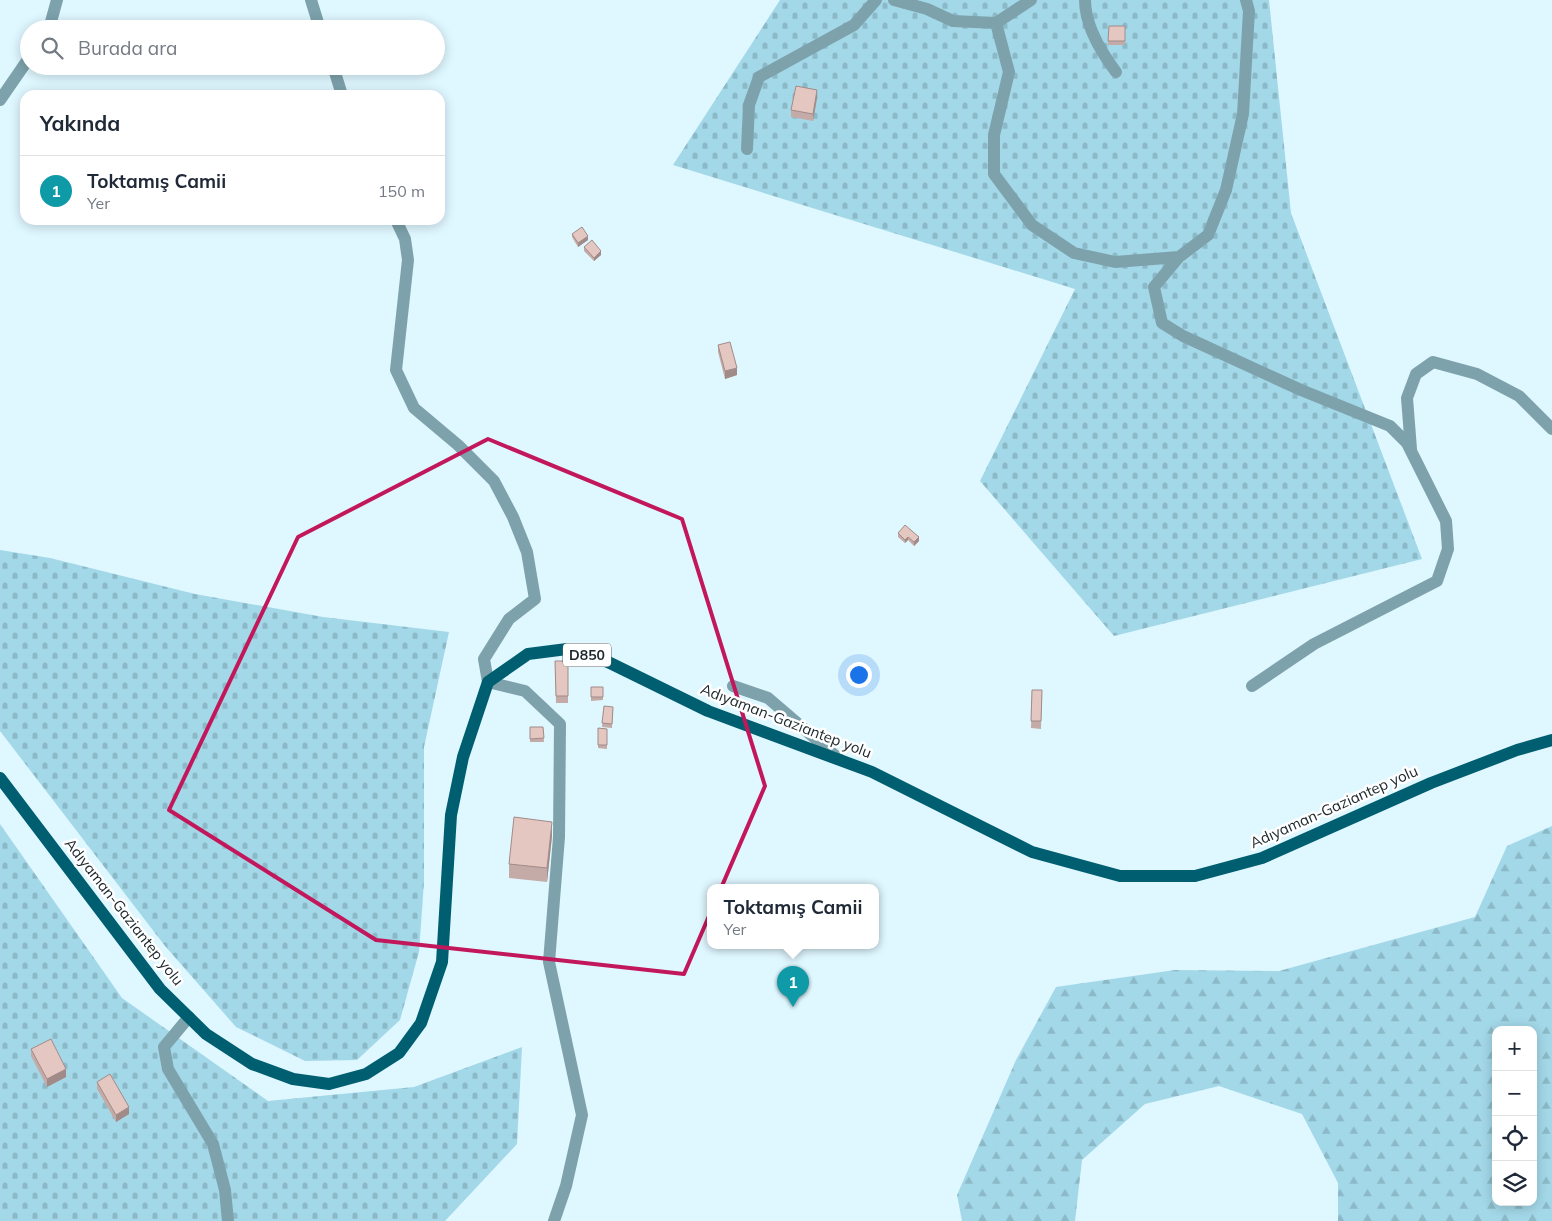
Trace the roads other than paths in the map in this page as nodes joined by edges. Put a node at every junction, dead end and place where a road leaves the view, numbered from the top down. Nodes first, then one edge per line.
1 (57, 0) edge
2 (311, 0) edge
3 (876, 0) edge
4 (894, 0) edge
5 (1031, 0) edge
6 (1085, 0) edge
7 (1246, 0) edge
8 (51, 20) edge
9 (317, 20) edge
10 (996, 23) junction
11 (20, 71) edge
12 (1116, 72) dead end
13 (336, 75) edge
14 (340, 90) edge
15 (0, 100) edge
16 (747, 149) dead end
17 (398, 225) edge
18 (1179, 257) junction
19 (1552, 429) edge
20 (1411, 452) junction
21 (488, 682) junction
22 (732, 686) dead end
23 (1252, 686) dead end
24 (1552, 740) edge
25 (840, 760) junction
26 (0, 778) edge
27 (189, 1017) junction
28 (228, 1221) edge
29 (554, 1221) edge

1 - 8 street
2 - 9 street
3 - 16 street
4 - 10 street
5 - 10 street
6 - 12 street
7 - 18 street
10 - 18 street
11 - 15 street
13 - 14 street
17 - 21 street
18 - 20 street
19 - 20 street
20 - 23 street
21 - 25 main road, Adıyaman-Gaziantep yolu / D850
21 - 27 main road, Adıyaman-Gaziantep yolu
21 - 29 street
22 - 25 street
24 - 25 main road, Adıyaman-Gaziantep yolu / D850
26 - 27 main road, Adıyaman-Gaziantep yolu
27 - 28 street

